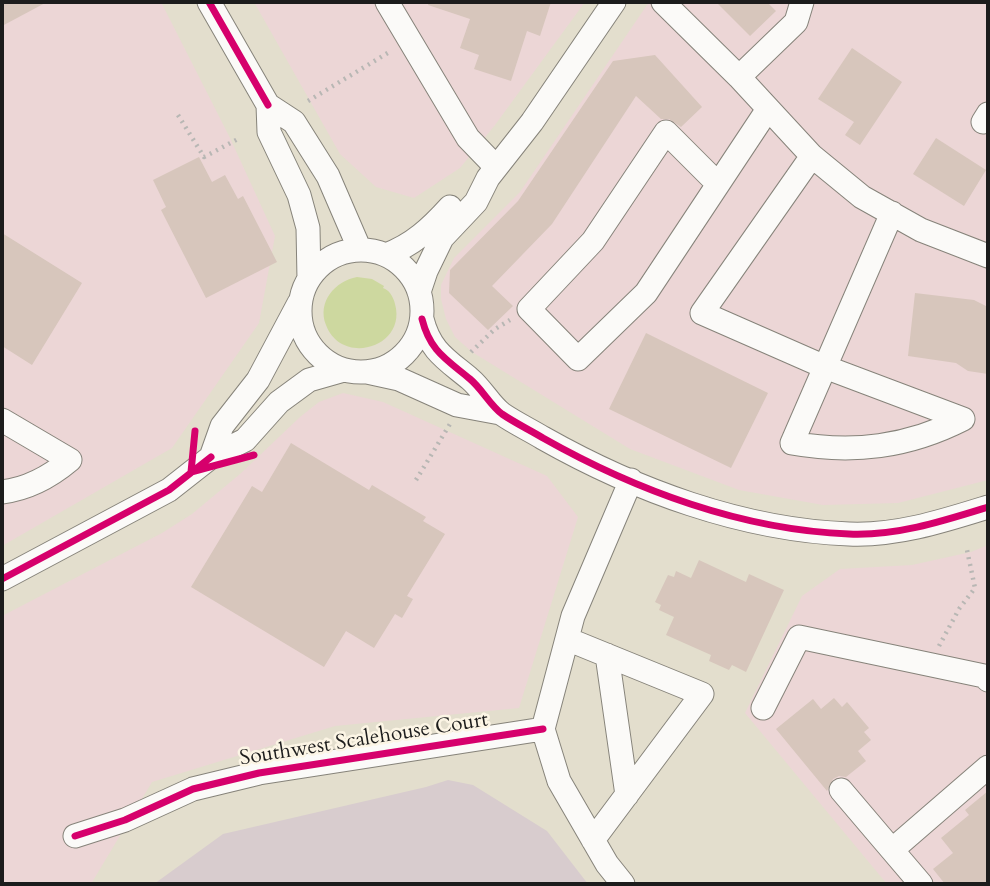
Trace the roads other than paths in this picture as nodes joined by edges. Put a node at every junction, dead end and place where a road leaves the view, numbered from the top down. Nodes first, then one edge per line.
1 (209, 2) edge
2 (387, 2) edge
3 (614, 2) edge
4 (663, 2) edge
5 (802, 2) edge
6 (739, 77) junction
7 (268, 105) junction
8 (768, 109) junction
9 (812, 156) junction
10 (492, 173) junction
11 (717, 183) junction
12 (892, 214) junction
13 (360, 250) junction
14 (386, 255) junction
15 (988, 256) edge
16 (305, 289) junction
17 (419, 292) junction
18 (422, 319) junction
19 (825, 368) junction
20 (344, 370) junction
21 (367, 372) junction
22 (500, 413) junction
23 (2, 420) edge
24 (211, 457) junction
25 (631, 480) junction
26 (2, 492) edge
27 (988, 507) edge
28 (2, 579) edge
29 (567, 639) junction
30 (607, 655) junction
31 (988, 680) edge
32 (763, 708) dead end
33 (543, 729) junction
34 (988, 767) edge
35 (841, 790) dead end
36 (627, 795) junction
37 (75, 836) dead end
38 (593, 840) junction
39 (892, 850) junction
40 (624, 884) edge
41 (920, 884) edge

1 - 7 street
2 - 10 street
3 - 10 street
4 - 6 street
5 - 6 street
6 - 8 street
7 - 13 street
7 - 16 street
8 - 9 street
8 - 11 street
9 - 12 street
9 - 19 street
10 - 14 street
10 - 17 street
11 - 11 street
12 - 15 street
12 - 19 street
13 - 14 street
13 - 16 street
14 - 17 street
16 - 20 street
16 - 24 street
17 - 18 street
18 - 21 street
18 - 22 street
19 - 19 street
20 - 21 street
20 - 24 street
21 - 22 street
22 - 25 street
23 - 26 street
24 - 28 street
25 - 27 street
25 - 29 street
29 - 30 street
29 - 33 street
30 - 36 street
30 - 36 street
31 - 32 street
33 - 37 street, Southwest Scalehouse Court
33 - 38 street
34 - 39 street
35 - 39 street
36 - 38 street
38 - 40 street
39 - 41 street

